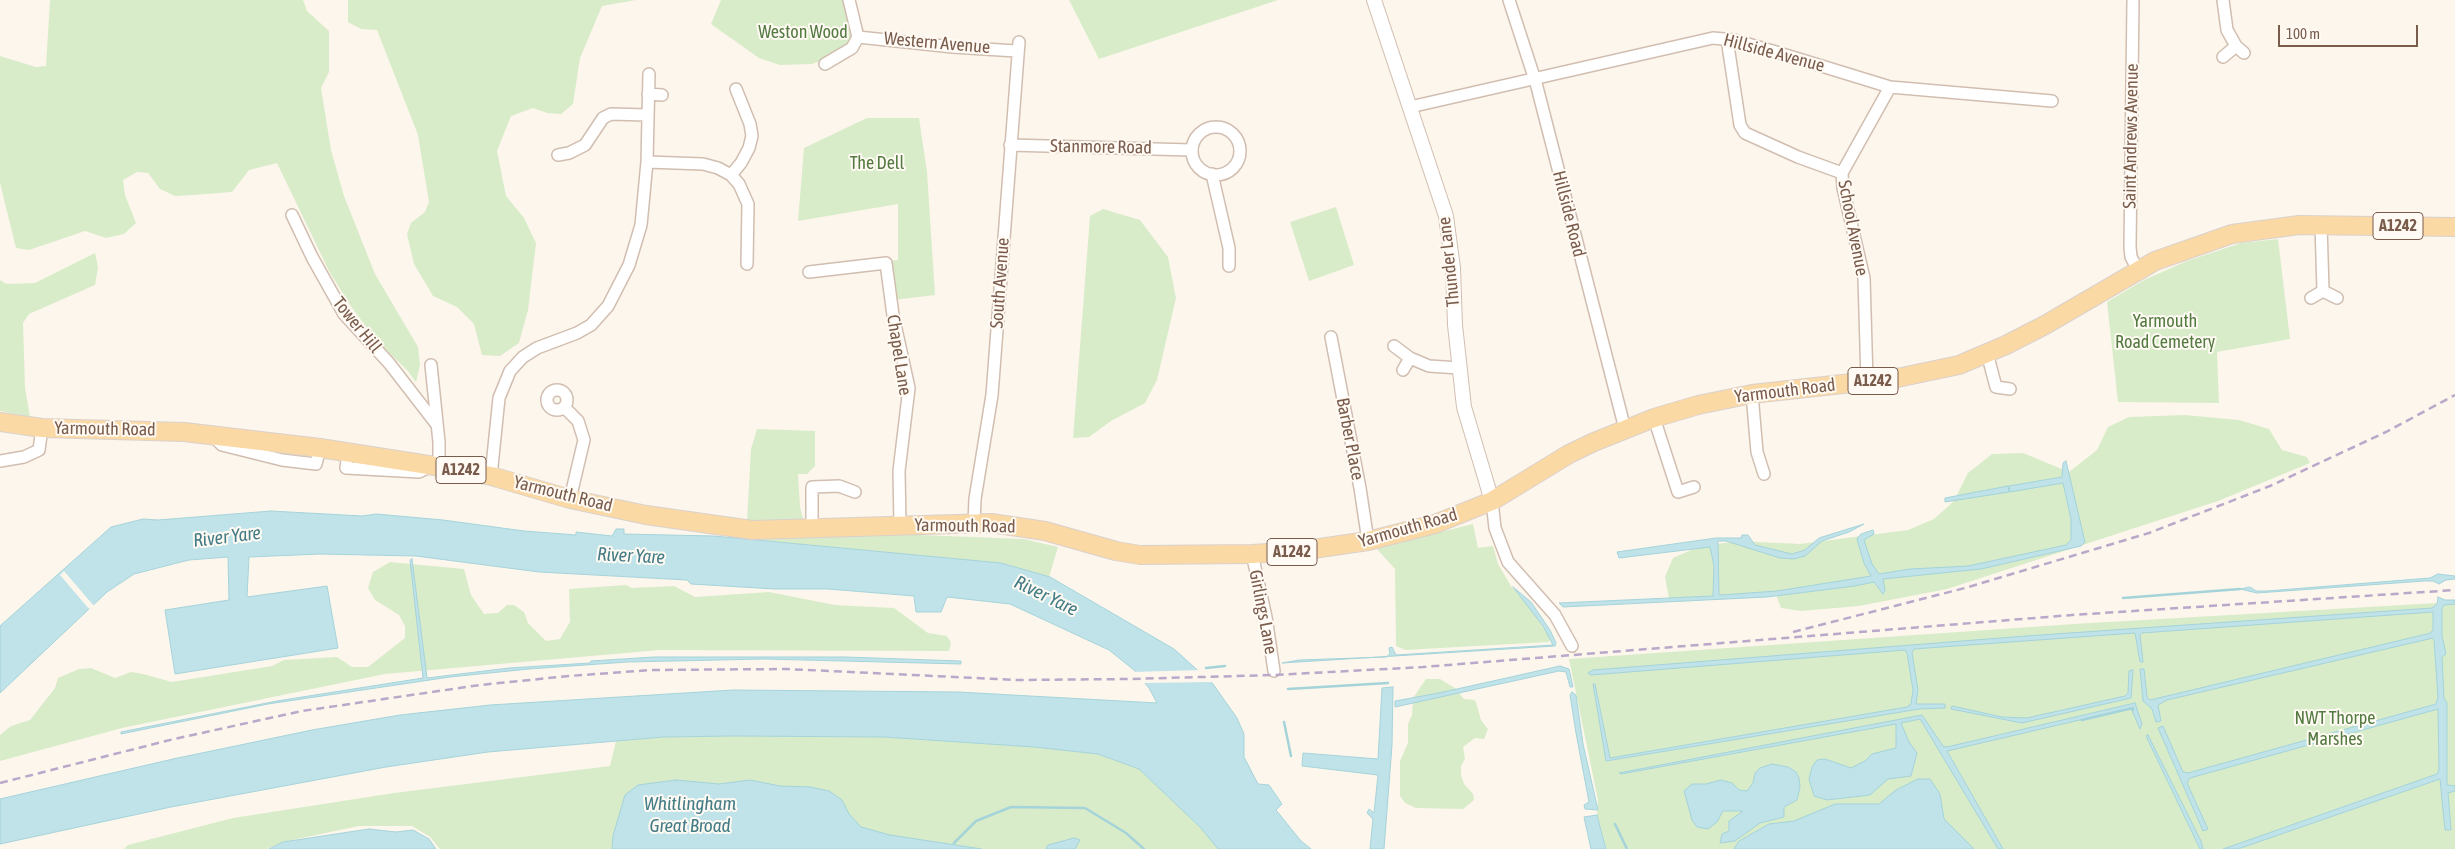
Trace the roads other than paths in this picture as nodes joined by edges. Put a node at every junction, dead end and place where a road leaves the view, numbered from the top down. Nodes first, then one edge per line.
1 (848, 0) edge
2 (1374, 0) edge
3 (1509, 0) edge
4 (2134, 0) edge
5 (2223, 0) edge
6 (858, 37) junction
7 (1727, 39) junction
8 (1017, 46) joint
9 (2223, 57) dead end
10 (825, 64) dead end
11 (649, 74) dead end
12 (1535, 79) junction
13 (1890, 87) junction
14 (736, 90) dead end
15 (648, 94) junction
16 (662, 95) dead end
17 (2052, 101) dead end
18 (1410, 107) junction
19 (647, 115) junction
20 (1010, 145) junction
21 (1192, 150) junction
22 (558, 155) dead end
23 (647, 162) junction
24 (1842, 173) junction
25 (1212, 174) junction
26 (730, 175) junction
27 (292, 215) dead end
28 (2321, 224) junction
29 (2455, 226) edge
30 (747, 264) dead end
31 (1230, 266) dead end
32 (2138, 270) junction
33 (809, 272) dead end
34 (2323, 291) junction
35 (2311, 298) dead end
36 (2337, 298) dead end
37 (1331, 337) dead end
38 (1394, 346) dead end
39 (1987, 353) junction
40 (1410, 358) junction
41 (431, 365) dead end
42 (1459, 368) junction
43 (1403, 370) dead end
44 (1867, 381) junction
45 (2010, 389) dead end
46 (1752, 394) junction
47 (564, 408) dead end
48 (1654, 418) junction
49 (0, 422) edge
50 (437, 425) junction
51 (42, 428) junction
52 (1625, 429) junction
53 (0, 461) edge
54 (436, 465) junction
55 (1764, 474) dead end
56 (491, 476) junction
57 (1694, 487) dead end
58 (855, 492) dead end
59 (570, 499) junction
60 (1492, 500) junction
61 (974, 523) junction
62 (900, 525) junction
63 (812, 528) junction
64 (1368, 541) junction
65 (1252, 554) junction
66 (1572, 646) dead end
67 (1274, 671) dead end

1 - 6 street, Western Avenue
2 - 18 street, Thunder Lane
3 - 12 street, Hillside Road
4 - 32 street, Saint Andrews Avenue
5 - 9 street
6 - 8 street, Western Avenue
6 - 10 street, Western Avenue
7 - 12 street, Hillside Avenue
7 - 13 street, Hillside Avenue
7 - 24 street
8 - 20 street, South Avenue
11 - 15 street
12 - 18 street, Hillside Avenue
12 - 52 street, Hillside Road
13 - 17 street, Hillside Avenue
13 - 24 street, School Avenue
14 - 26 street
15 - 16 street
15 - 19 street
18 - 42 street, Thunder Lane
19 - 22 street
19 - 23 street
20 - 21 street, Stanmore Road
20 - 61 street, South Avenue
21 - 25 street
21 - 25 street
23 - 26 street
23 - 56 street
24 - 44 street, School Avenue
25 - 31 street
26 - 30 street
27 - 50 street, Tower Hill
28 - 29 main road, Yarmouth Road / A1242
28 - 32 main road, Yarmouth Road / A1242
28 - 34 street
32 - 39 main road, Yarmouth Road / A1242
33 - 62 street, Chapel Lane
34 - 35 street
34 - 36 street
37 - 64 street, Barber Place
38 - 40 street
39 - 44 main road, Yarmouth Road / A1242
39 - 45 street
40 - 42 street
40 - 43 street
41 - 50 street
42 - 60 street, Thunder Lane
44 - 46 main road, Yarmouth Road / A1242
46 - 48 main road, Yarmouth Road / A1242
46 - 55 street
47 - 59 street
48 - 52 main road, Yarmouth Road / A1242
48 - 57 street
49 - 51 main road, Yarmouth Road / A1242
50 - 54 street
51 - 53 street
51 - 54 main road, Yarmouth Road / A1242
52 - 60 main road, Yarmouth Road / A1242
54 - 56 main road, Yarmouth Road / A1242
56 - 59 main road, Yarmouth Road / A1242
58 - 63 street
59 - 63 main road, Yarmouth Road / A1242
60 - 64 main road, Yarmouth Road / A1242
60 - 66 street
61 - 62 main road, Yarmouth Road / A1242
61 - 65 main road, Yarmouth Road / A1242
62 - 63 main road, Yarmouth Road / A1242
64 - 65 main road, Yarmouth Road / A1242
65 - 67 street, Girlings Lane

